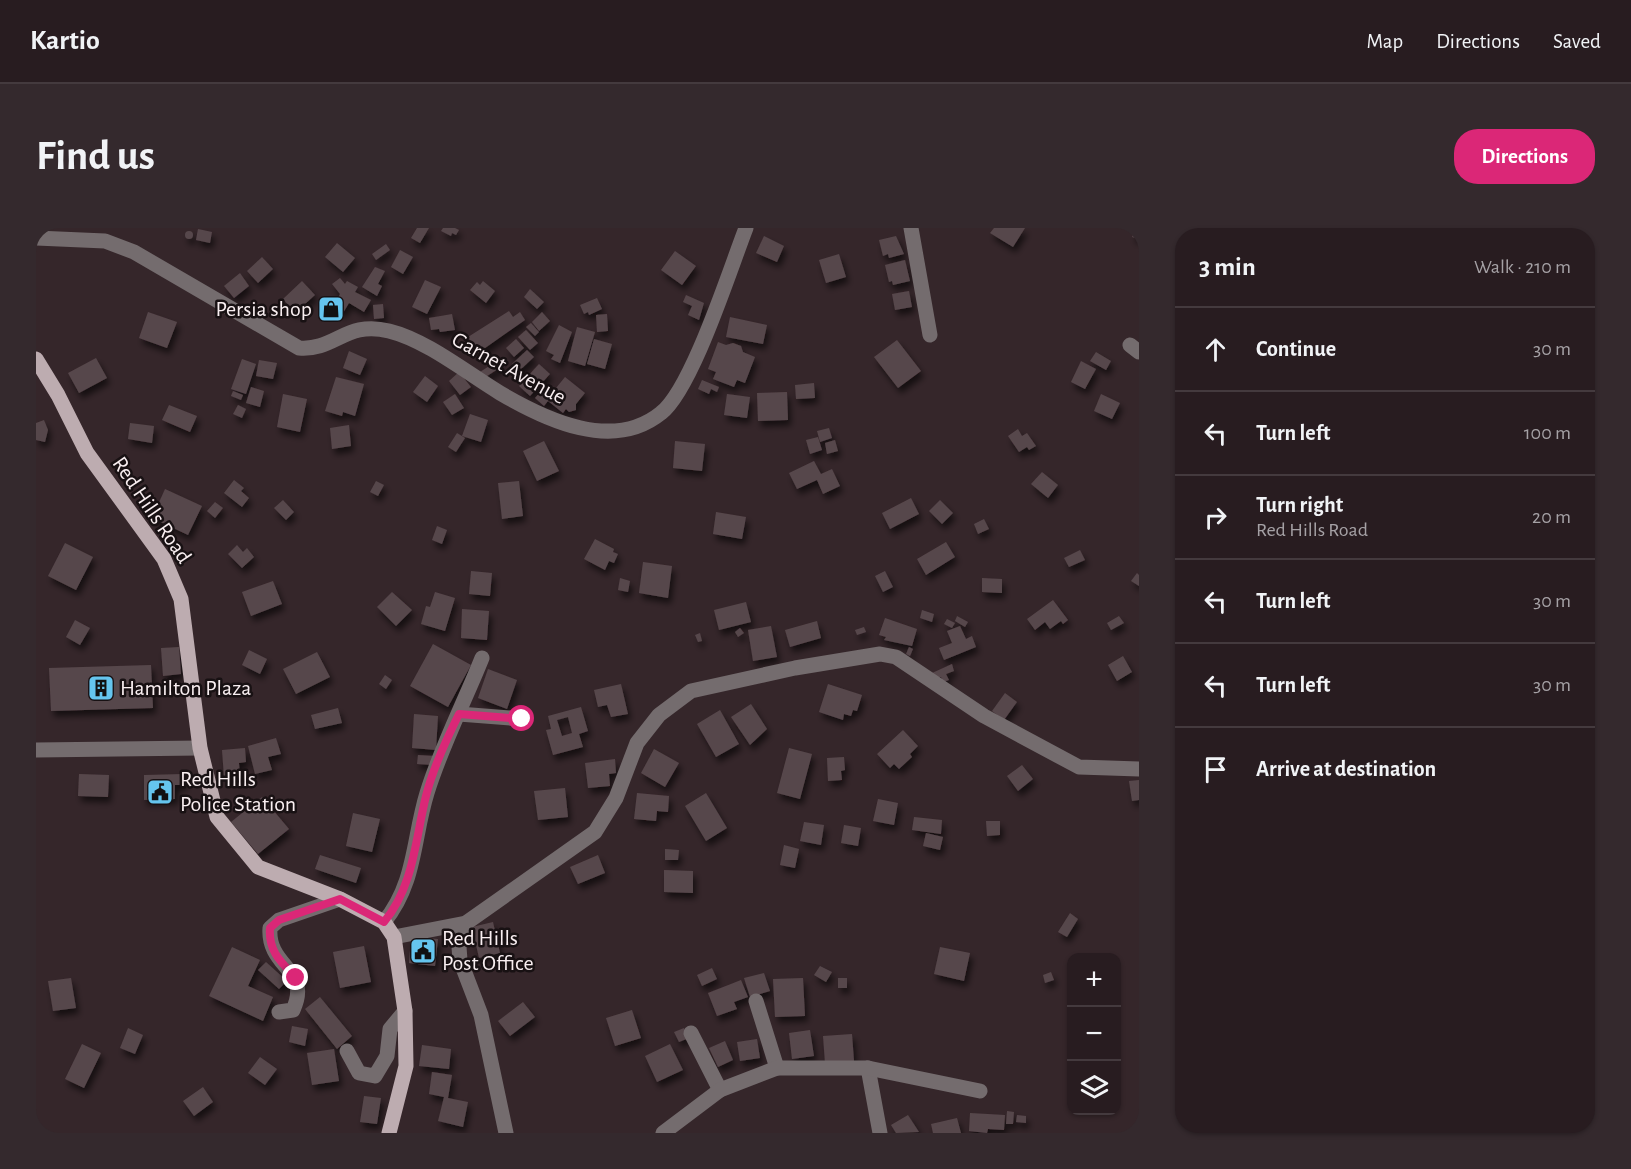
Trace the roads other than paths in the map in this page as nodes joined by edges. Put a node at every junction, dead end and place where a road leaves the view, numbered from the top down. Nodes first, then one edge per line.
1 (746, 228) edge
2 (911, 228) edge
3 (36, 238) edge
4 (930, 335) dead end
5 (36, 359) edge
6 (482, 658) dead end
7 (459, 714) junction
8 (522, 719) dead end
9 (200, 748) junction
10 (36, 750) edge
11 (1139, 769) edge
12 (340, 899) junction
13 (384, 922) junction
14 (466, 923) junction
15 (394, 937) junction
16 (756, 1001) dead end
17 (405, 1011) junction
18 (279, 1012) dead end
19 (691, 1033) dead end
20 (347, 1051) dead end
21 (777, 1068) junction
22 (867, 1068) junction
23 (720, 1089) junction
24 (980, 1091) dead end
25 (389, 1133) edge
26 (506, 1133) edge
27 (663, 1133) edge
28 (880, 1133) edge

1 - 3 street, Garnet Avenue
2 - 4 street
5 - 9 main road, Red Hills Road
6 - 7 street
7 - 8 street
7 - 13 street
9 - 10 street
9 - 12 main road, Red Hills Road
11 - 14 street
12 - 13 main road, Red Hills Road
12 - 18 street
13 - 15 main road, Red Hills Road
14 - 15 street
14 - 26 street
15 - 17 main road, Red Hills Road
16 - 21 street
17 - 20 street
17 - 25 main road, Red Hills Road
19 - 23 street
21 - 22 street
21 - 23 street
22 - 24 street
22 - 28 street
23 - 27 street

